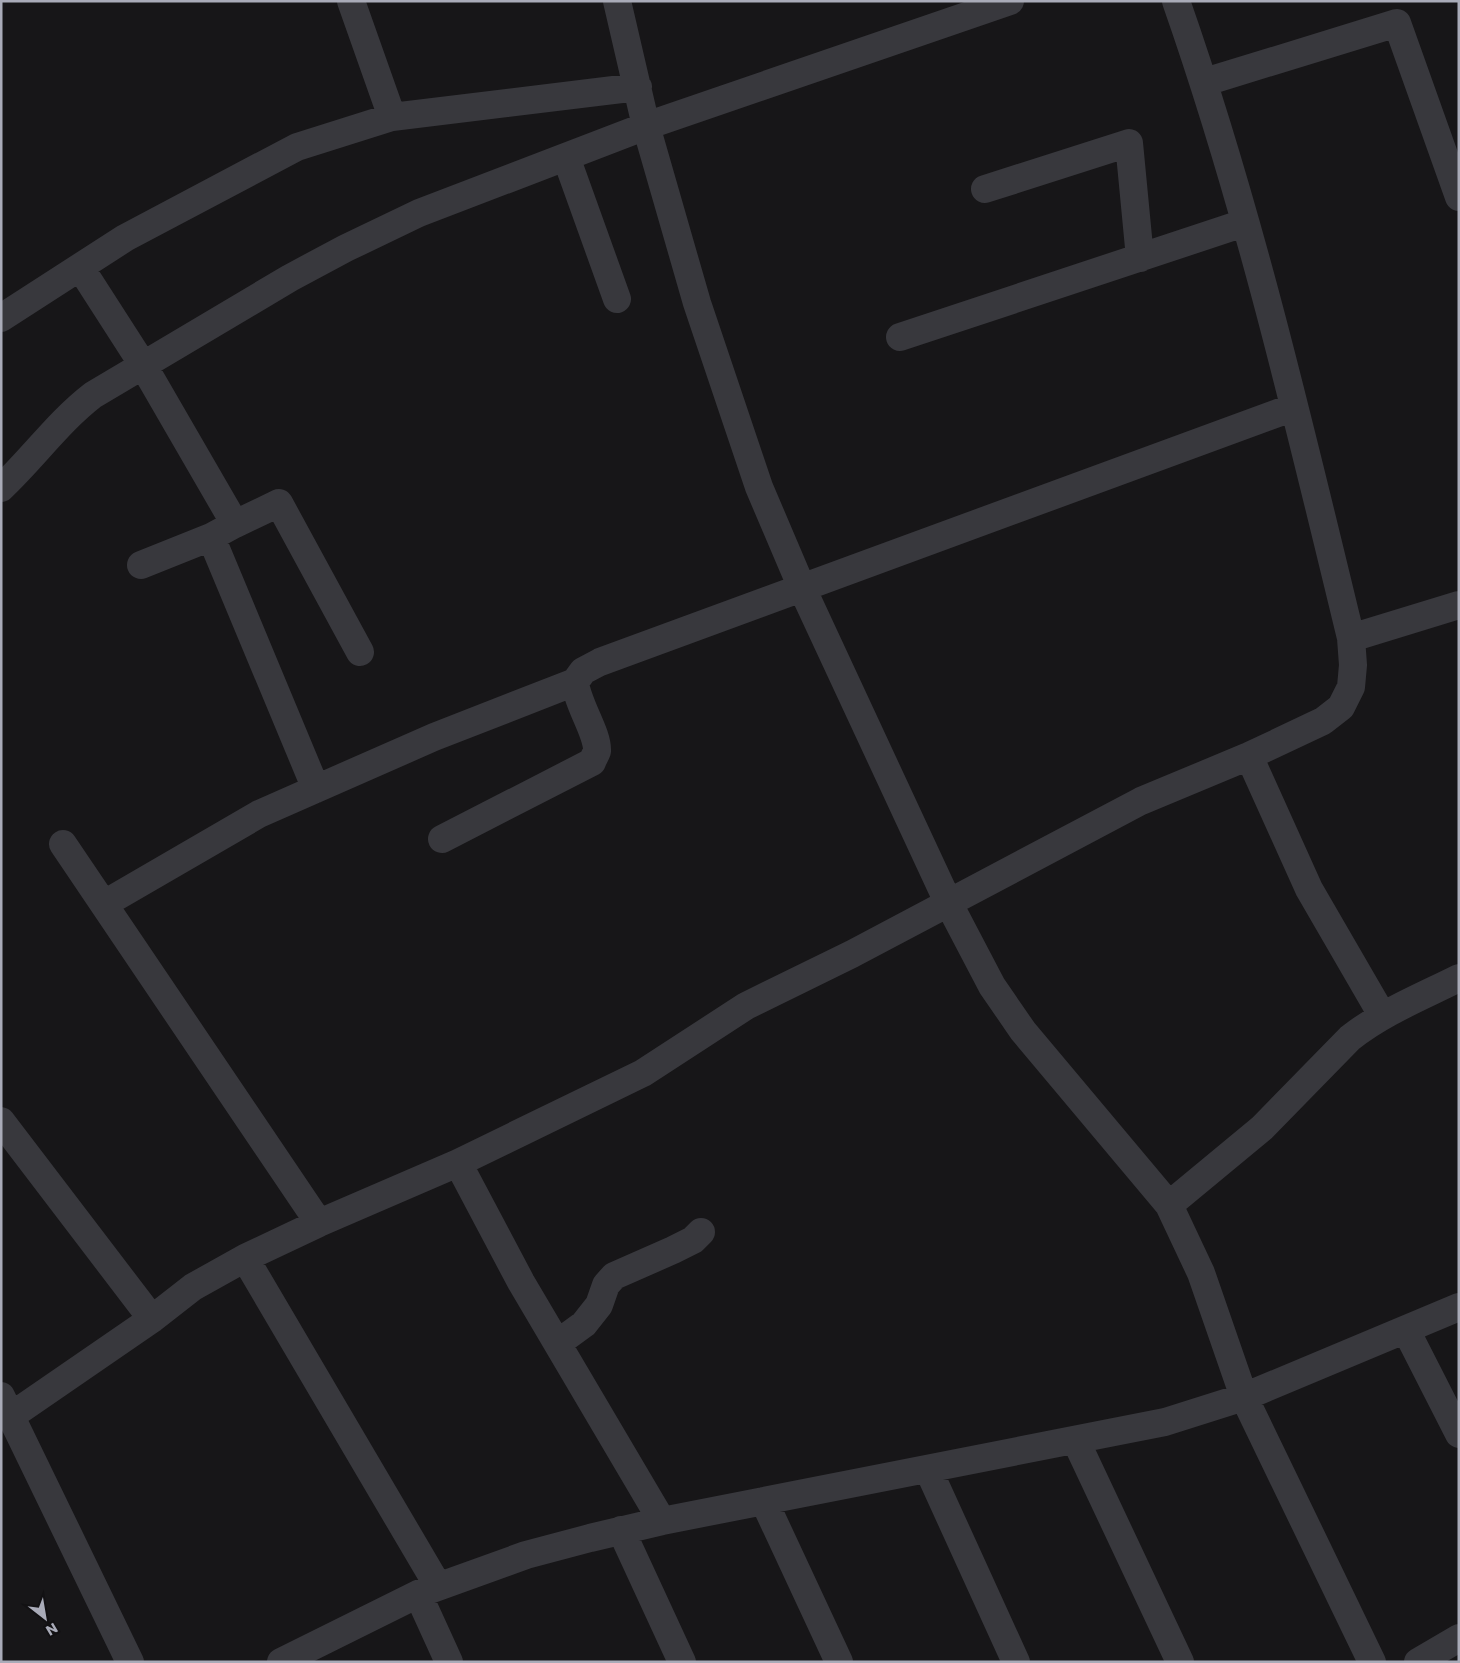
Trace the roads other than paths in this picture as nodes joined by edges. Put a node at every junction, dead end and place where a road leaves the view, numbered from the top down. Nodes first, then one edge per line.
1 (351, 1) edge
2 (617, 1) edge
3 (1010, 1) edge
4 (1176, 1) edge
5 (1205, 82) junction
6 (638, 87) junction
7 (392, 117) junction
8 (646, 126) junction
9 (566, 157) junction
10 (985, 189) dead end
11 (1459, 197) edge
12 (1244, 224) junction
13 (1140, 258) junction
14 (80, 267) junction
15 (617, 299) dead end
16 (1, 318) edge
17 (900, 337) dead end
18 (143, 365) junction
19 (1294, 407) junction
20 (1, 488) edge
21 (235, 524) junction
22 (211, 537) junction
23 (142, 566) dead end
24 (802, 588) junction
25 (1459, 605) edge
26 (1350, 638) junction
27 (360, 652) dead end
28 (575, 682) junction
29 (1249, 756) junction
30 (316, 789) junction
31 (442, 839) dead end
32 (63, 844) dead end
33 (948, 902) junction
34 (104, 904) junction
35 (1459, 978) edge
36 (1382, 1015) junction
37 (1, 1121) edge
38 (458, 1163) junction
39 (1169, 1205) junction
40 (320, 1223) junction
41 (701, 1232) dead end
42 (245, 1258) junction
43 (1459, 1307) edge
44 (152, 1319) junction
45 (1406, 1330) junction
46 (558, 1343) junction
47 (1244, 1397) junction
48 (6, 1406) edge
49 (1459, 1434) edge
50 (1076, 1441) junction
51 (928, 1469) junction
52 (764, 1501) junction
53 (662, 1521) junction
54 (621, 1530) junction
55 (428, 1590) junction
56 (1459, 1638) edge
57 (130, 1662) edge
58 (281, 1662) edge
59 (449, 1662) edge
60 (682, 1662) edge
61 (839, 1662) edge
62 (1016, 1662) edge
63 (1180, 1662) edge
64 (1372, 1662) edge
65 (1418, 1662) edge

1 - 7 street
2 - 6 street
3 - 8 street
4 - 5 street
5 - 11 street
5 - 12 street
6 - 7 street
6 - 8 street
7 - 14 street
8 - 9 street
8 - 24 street
9 - 15 street
9 - 18 street
10 - 13 street
12 - 13 street
12 - 19 street
13 - 17 street
14 - 16 street
14 - 18 street
18 - 20 street
18 - 21 street
19 - 24 street
19 - 26 street
21 - 22 street
21 - 27 street
22 - 23 street
22 - 30 street
24 - 28 street
24 - 33 street
25 - 26 street
26 - 29 street
28 - 30 street
28 - 31 street
29 - 33 street
29 - 36 street
30 - 34 street
32 - 34 street
33 - 38 street
33 - 39 street
34 - 40 street
35 - 36 street
36 - 39 street
37 - 44 street
38 - 40 street
38 - 46 street
39 - 47 street
40 - 42 street
41 - 46 street
42 - 44 street
42 - 55 street
43 - 45 street
44 - 48 street
45 - 47 street
45 - 49 street
46 - 53 street
47 - 50 street
47 - 64 street
48 - 57 street
50 - 51 street
50 - 63 street
51 - 52 street
51 - 62 street
52 - 53 street
52 - 61 street
53 - 54 street
54 - 55 street
54 - 60 street
55 - 58 street
55 - 59 street
56 - 65 street

